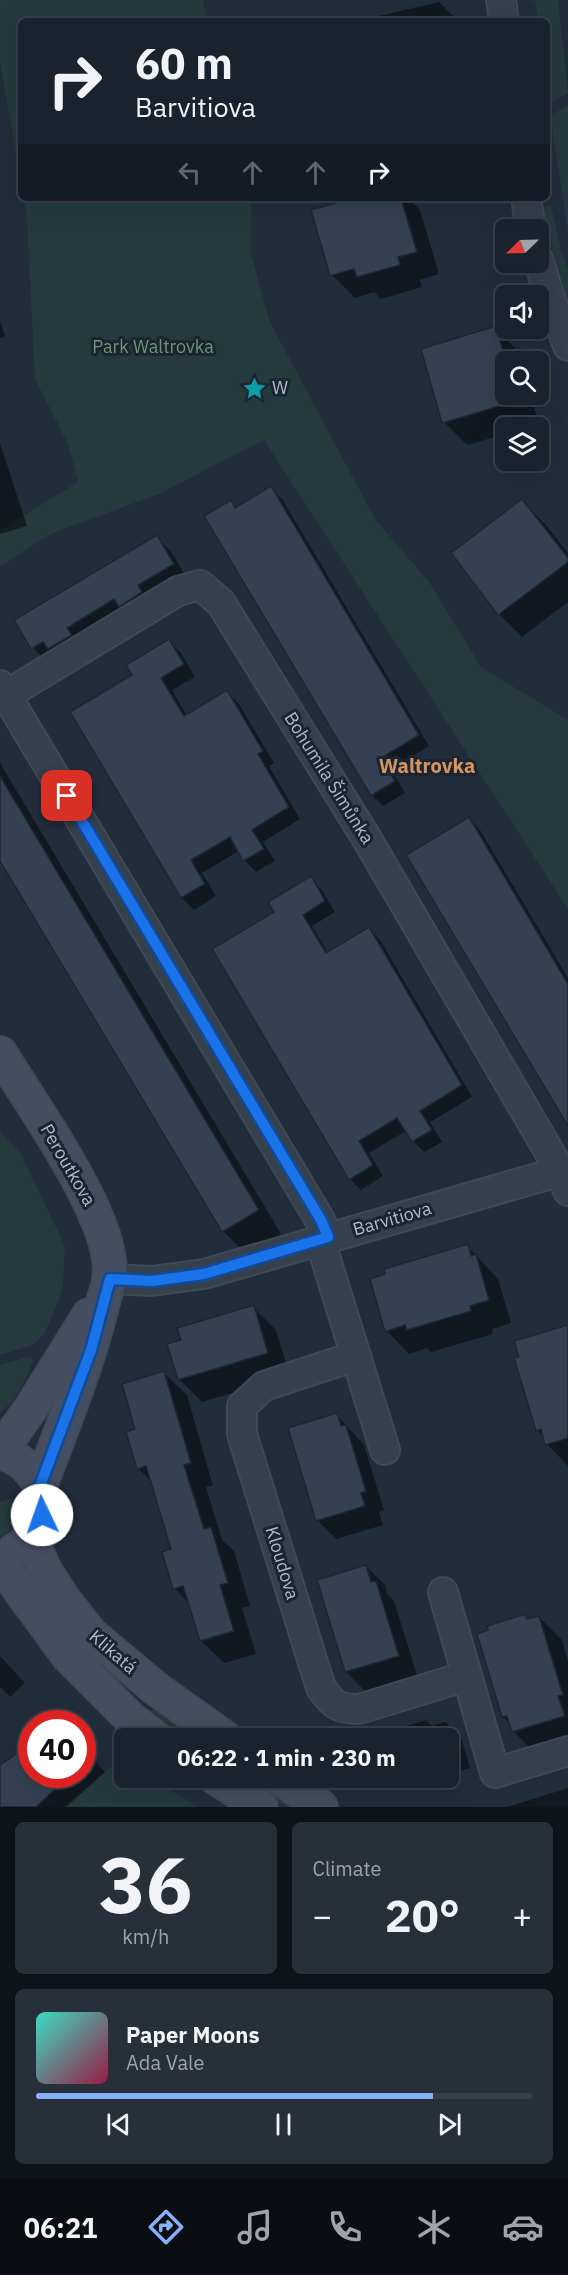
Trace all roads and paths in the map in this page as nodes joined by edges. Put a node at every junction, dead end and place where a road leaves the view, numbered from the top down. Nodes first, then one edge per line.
1 (501, 0) edge
2 (504, 18) edge
3 (526, 201) edge
4 (529, 219) edge
5 (542, 273) edge
6 (568, 346) edge
7 (3, 690) edge
8 (0, 1053) edge
9 (566, 1177) edge
10 (324, 1238) junction
11 (108, 1282) junction
12 (356, 1356) junction
13 (385, 1450) dead end
14 (0, 1452) edge
15 (40, 1486) junction
16 (30, 1539) junction
17 (0, 1555) edge
18 (0, 1563) edge
19 (443, 1592) dead end
20 (467, 1676) junction
21 (143, 1728) edge
22 (211, 1728) edge
23 (568, 1751) edge
24 (232, 1788) edge
25 (294, 1788) edge
26 (261, 1807) edge
27 (321, 1807) edge

1 - 2 street
3 - 4 street
5 - 6 street
7 - 9 street, Bohumila Šimůnka
7 - 10 street
8 - 11 street, Peroutkova
9 - 10 street, Barvitiova
10 - 11 street, Barvitiova
10 - 12 street
11 - 14 street
11 - 15 street, Peroutkova
12 - 13 street
12 - 20 street, Kloudova
14 - 15 street
15 - 16 street
16 - 17 street
16 - 22 street, Klikatá
18 - 21 street, Klikatá
19 - 20 street
20 - 23 street
24 - 26 street
25 - 27 street

